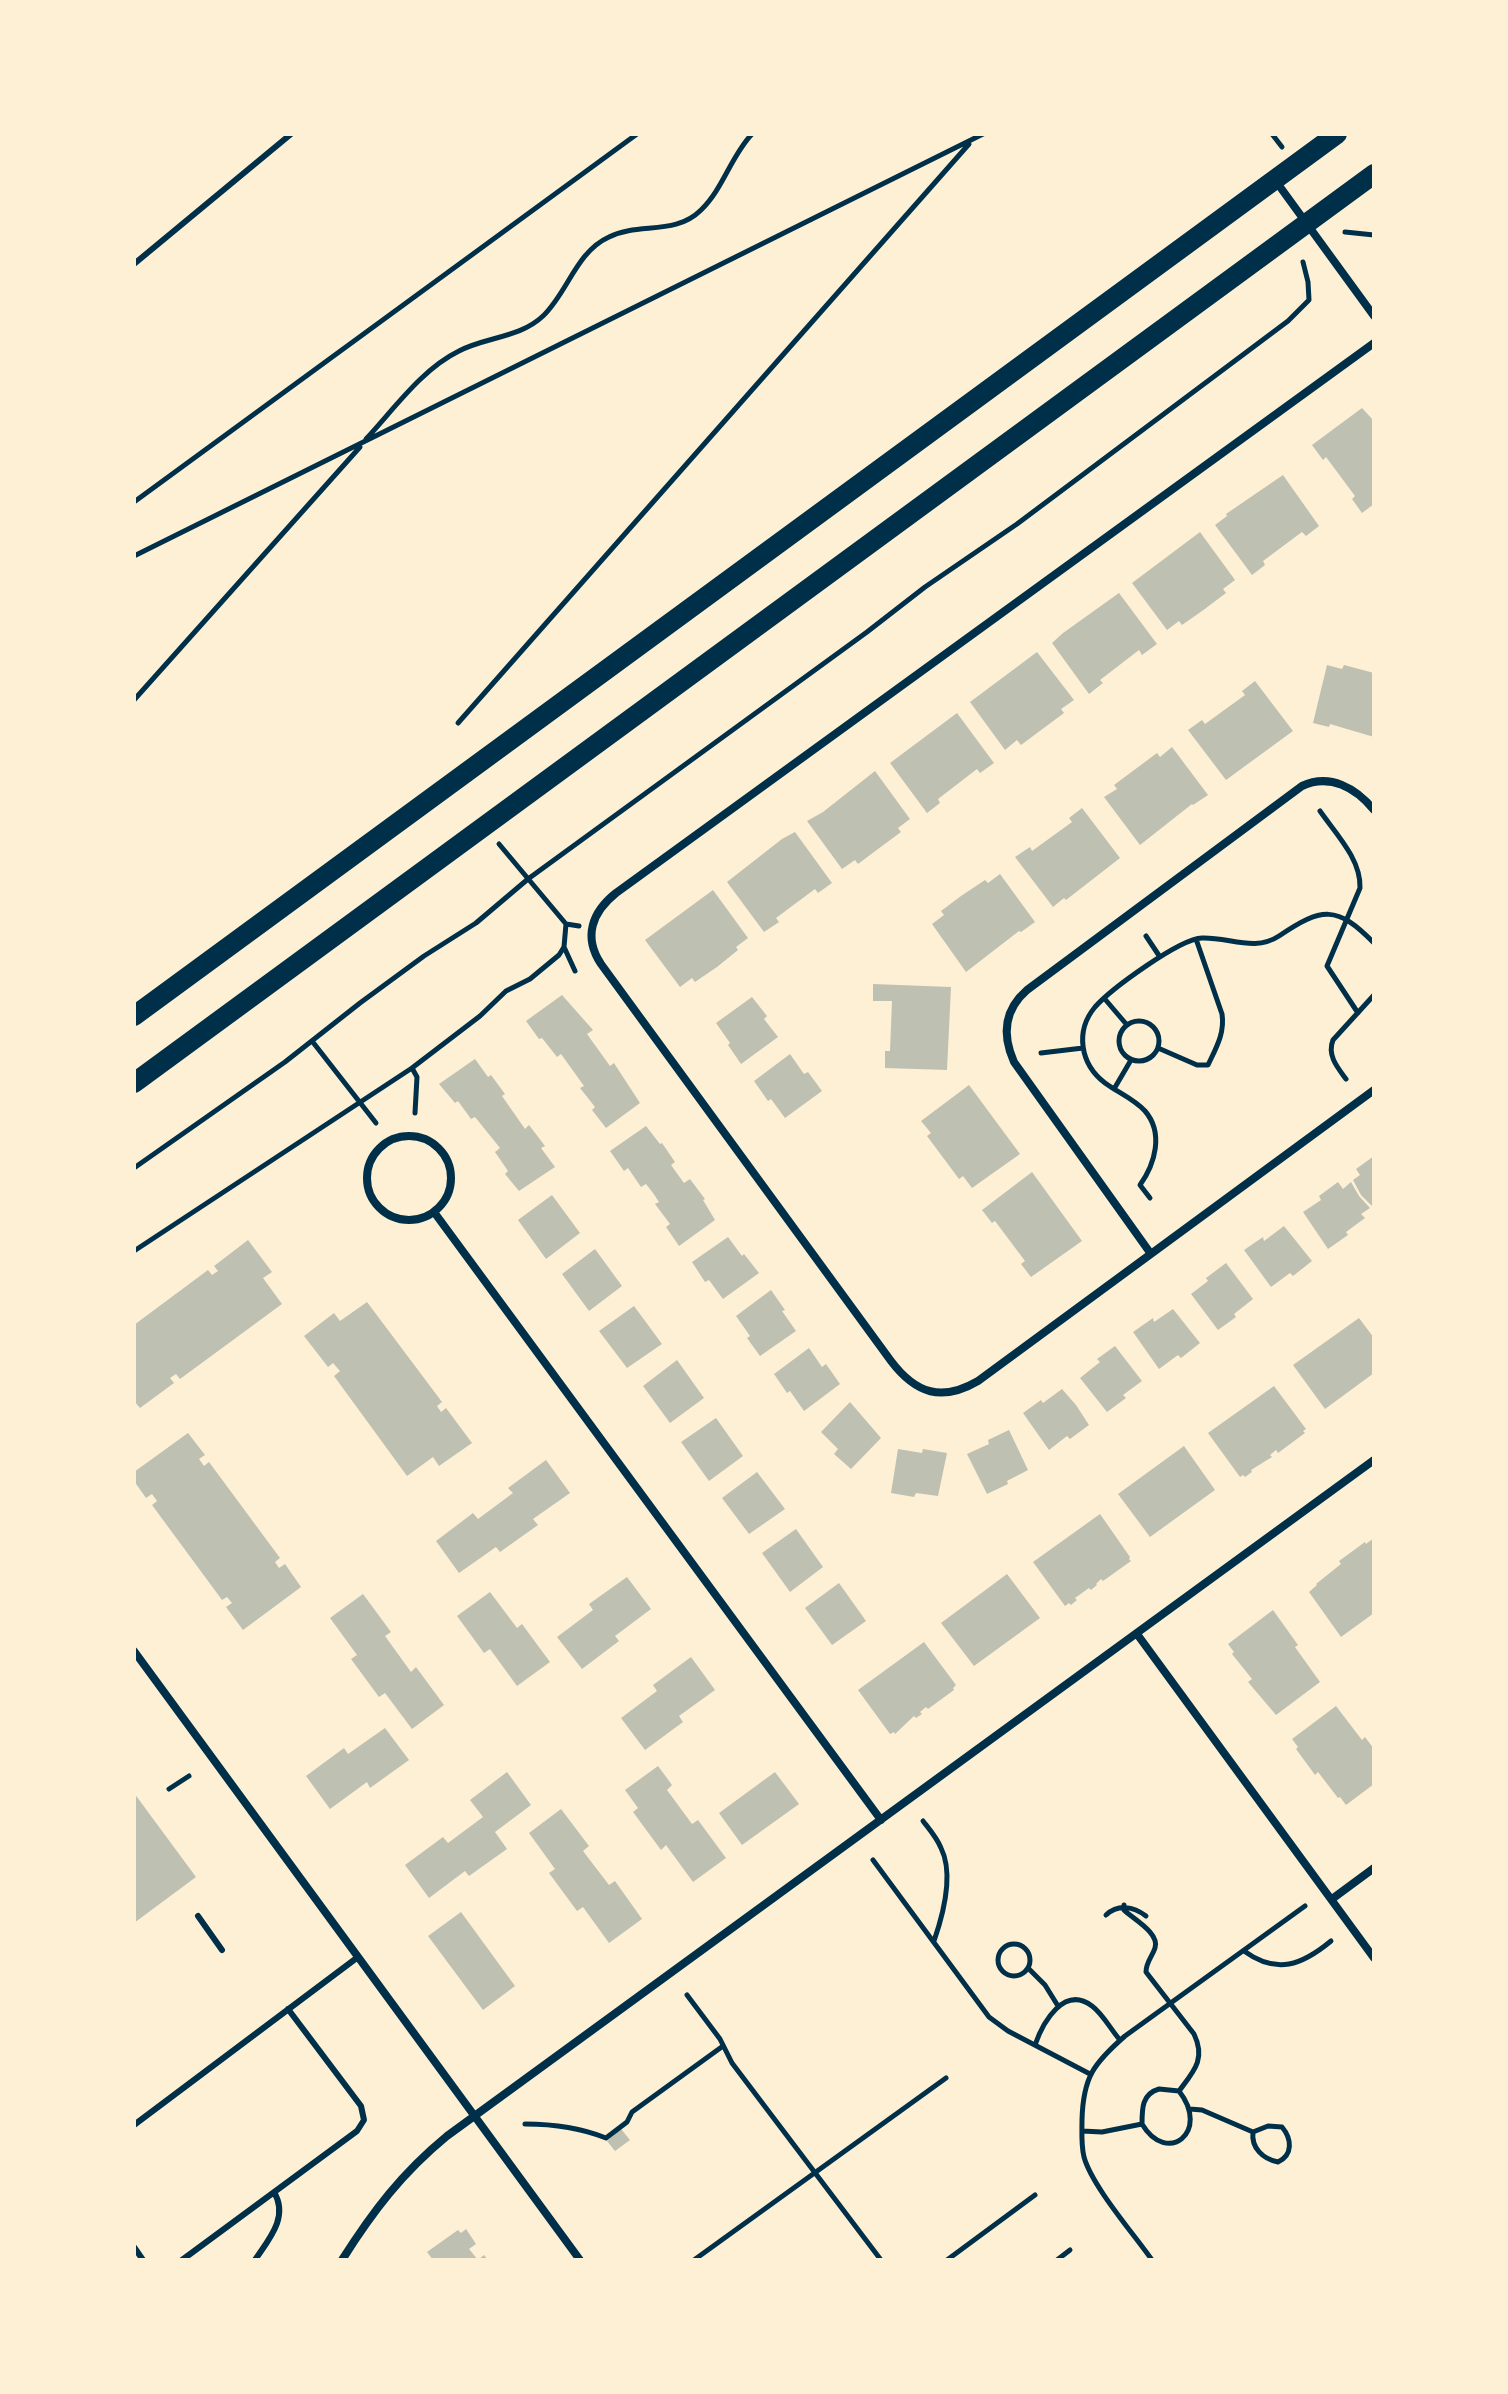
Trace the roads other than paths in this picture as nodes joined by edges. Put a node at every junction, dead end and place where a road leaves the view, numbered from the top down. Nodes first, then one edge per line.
1 (291, 134) edge
2 (1337, 134) edge
3 (1374, 174) edge
4 (1274, 180) junction
5 (1307, 223) junction
6 (134, 264) edge
7 (1374, 316) edge
8 (1374, 343) edge
9 (1374, 810) edge
10 (134, 1016) edge
11 (134, 1083) edge
12 (1374, 1090) edge
13 (434, 1212) junction
14 (1151, 1254) junction
15 (1374, 1460) edge
16 (1137, 1634) junction
17 (134, 1651) edge
18 (881, 1820) junction
19 (1374, 1868) edge
20 (1332, 1899) junction
21 (198, 1916) dead end
22 (222, 1950) dead end
23 (359, 1957) junction
24 (1374, 1958) edge
25 (288, 2009) junction
26 (475, 2115) junction
27 (134, 2125) edge
28 (274, 2192) junction
29 (134, 2247) edge
30 (143, 2260) edge
31 (182, 2260) edge
32 (255, 2260) edge
33 (342, 2260) edge
34 (580, 2260) edge

1 - 6 lane
2 - 4 main road
3 - 5 main road
4 - 5 street
4 - 10 main road
5 - 7 street
5 - 11 main road
8 - 14 street
9 - 14 street
12 - 14 street
13 - 13 street
13 - 18 street
15 - 16 street
16 - 18 street
16 - 20 street
17 - 23 street
18 - 26 street
19 - 20 street
20 - 24 street
21 - 22 lane
23 - 25 lane
23 - 26 street
25 - 27 lane
25 - 28 lane
26 - 33 street
26 - 34 street
28 - 31 lane
28 - 32 lane
29 - 30 lane

